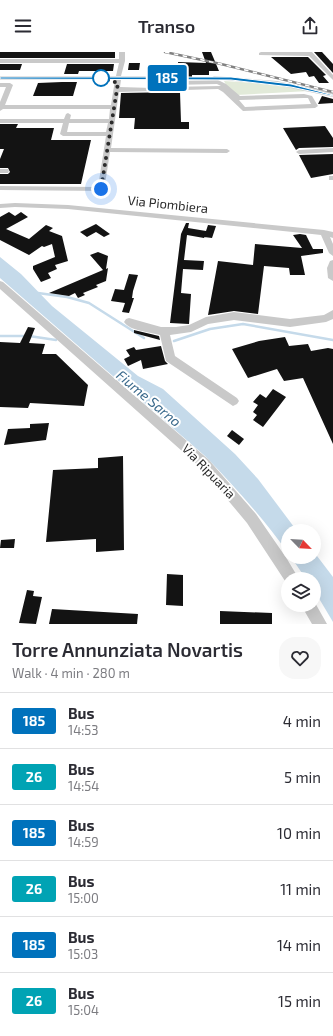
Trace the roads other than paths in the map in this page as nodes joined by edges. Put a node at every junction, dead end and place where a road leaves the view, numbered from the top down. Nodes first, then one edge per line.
1 (122, 52) edge
2 (310, 53) edge
3 (261, 54) dead end
4 (0, 61) edge
5 (122, 61) junction
6 (47, 71) dead end
7 (62, 71) dead end
8 (0, 72) edge
9 (119, 75) junction
10 (0, 78) edge
11 (333, 78) edge
12 (0, 85) edge
13 (222, 86) junction
14 (117, 90) junction
15 (333, 95) edge
16 (70, 107) junction
17 (114, 107) junction
18 (0, 108) edge
19 (0, 121) edge
20 (66, 121) junction
21 (112, 121) junction
22 (110, 134) junction
23 (107, 150) junction
24 (333, 150) edge
25 (227, 151) dead end
26 (299, 152) dead end
27 (0, 188) edge
28 (0, 206) edge
29 (324, 233) junction
30 (333, 235) edge
31 (333, 253) edge
32 (333, 263) edge
33 (333, 278) edge
34 (1, 286) edge
35 (333, 314) edge
36 (129, 322) dead end
37 (164, 331) junction
38 (233, 401) dead end
39 (288, 572) edge
40 (312, 612) edge
41 (320, 624) edge

1 - 5 street
2 - 3 street
2 - 11 street
4 - 5 street
5 - 9 street
6 - 8 street
7 - 9 street
9 - 10 street
9 - 14 street
9 - 15 street
12 - 18 street
13 - 13 street
13 - 14 street
14 - 17 street
16 - 17 street
16 - 18 street
16 - 20 street
17 - 21 street
19 - 20 street
20 - 21 street
20 - 22 street
21 - 22 street
22 - 23 street
23 - 25 street
23 - 27 street
24 - 26 street
28 - 29 street, Via Piombiera
29 - 30 street, Via Piombiera
29 - 31 street
32 - 33 street
34 - 39 street, Via Ripuaria
35 - 37 street
36 - 37 street
37 - 38 street
40 - 41 street

